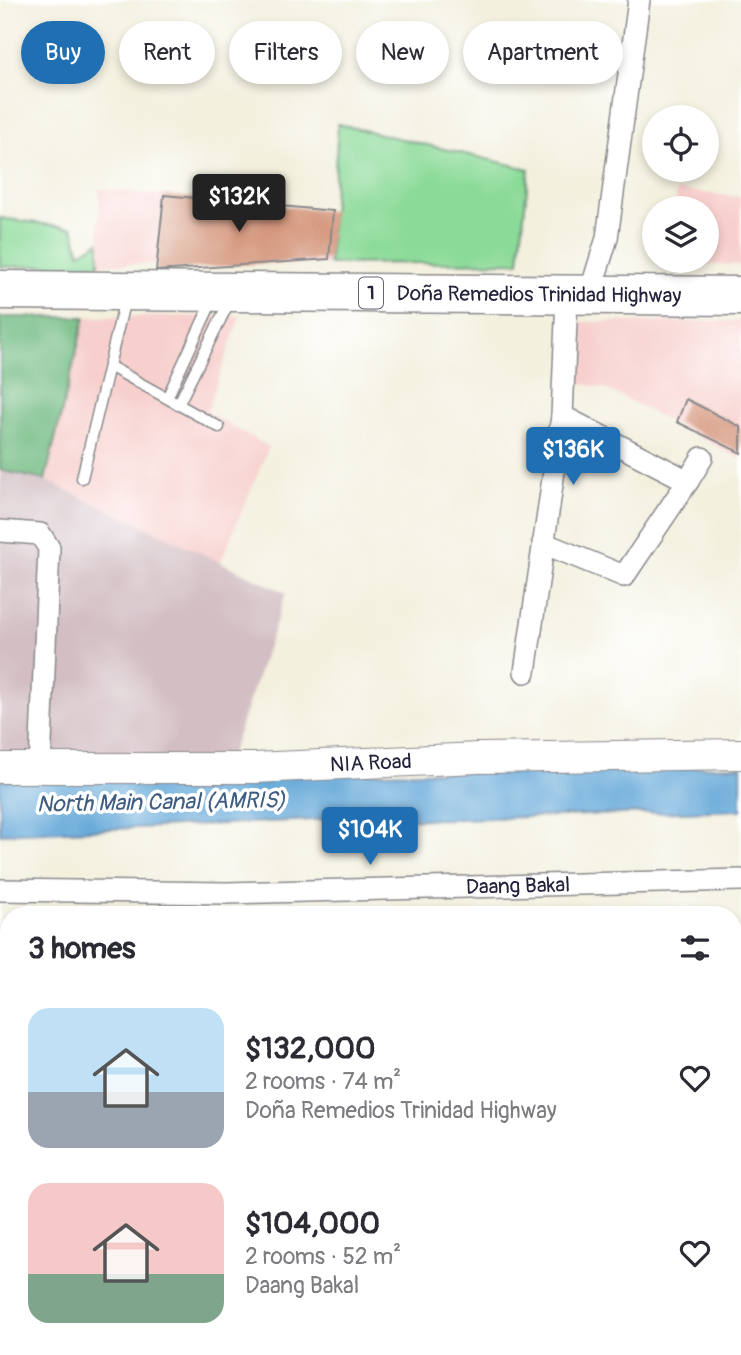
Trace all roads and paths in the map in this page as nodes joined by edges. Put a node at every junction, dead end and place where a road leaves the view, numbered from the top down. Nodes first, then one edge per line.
1 (639, 0) edge
2 (0, 290) edge
3 (127, 290) junction
4 (226, 291) junction
5 (578, 296) junction
6 (741, 296) edge
7 (109, 366) junction
8 (167, 398) junction
9 (178, 404) junction
10 (562, 416) junction
11 (219, 427) dead end
12 (702, 458) dead end
13 (82, 478) dead end
14 (688, 481) junction
15 (0, 531) edge
16 (543, 543) junction
17 (525, 672) dead end
18 (741, 754) edge
19 (0, 768) edge
20 (40, 768) junction
21 (741, 880) edge
22 (0, 890) edge

1 - 5 street
2 - 3 highway, Doña Remedios Trinidad Highway / 1
3 - 4 highway, Doña Remedios Trinidad Highway / 1
3 - 7 lane
4 - 5 highway, Doña Remedios Trinidad Highway / 1
4 - 8 lane
4 - 9 lane
5 - 6 highway, Doña Remedios Trinidad Highway / 1
5 - 10 street
7 - 8 lane
7 - 13 lane
8 - 9 lane
9 - 11 lane
10 - 14 street
10 - 16 street
12 - 14 street
14 - 16 street
15 - 20 street
16 - 17 street
18 - 20 street, NIA Road
19 - 20 street, NIA Road
21 - 22 street, Daang Bakal

